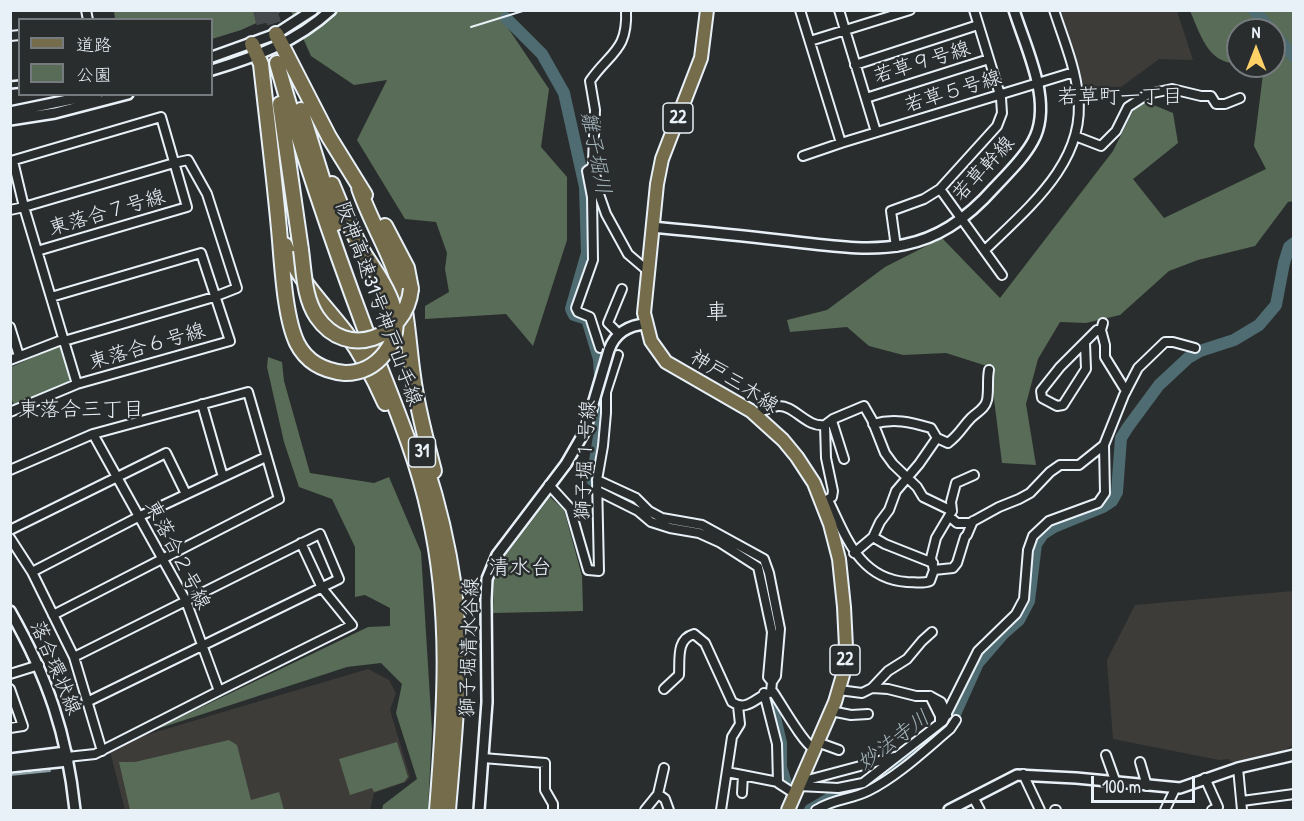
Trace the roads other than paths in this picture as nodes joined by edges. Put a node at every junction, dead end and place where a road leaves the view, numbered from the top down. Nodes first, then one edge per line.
1 (313, 10) edge
2 (331, 10) edge
3 (626, 10) edge
4 (707, 10) edge
5 (800, 10) edge
6 (838, 10) edge
7 (910, 10) edge
8 (974, 10) edge
9 (1014, 10) edge
10 (1054, 10) edge
11 (978, 26) junction
12 (845, 31) junction
13 (279, 39) junction
14 (810, 41) junction
15 (255, 49) junction
16 (213, 57) edge
17 (989, 59) junction
18 (855, 65) junction
19 (213, 70) edge
20 (1074, 72) junction
21 (1037, 84) junction
22 (1000, 95) junction
23 (88, 96) edge
24 (120, 96) edge
25 (866, 98) junction
26 (1240, 98) dead end
27 (10, 112) edge
28 (10, 120) edge
29 (876, 132) junction
30 (1075, 136) junction
31 (841, 143) junction
32 (803, 156) dead end
33 (12, 161) edge
34 (174, 162) junction
35 (594, 166) junction
36 (359, 188) junction
37 (939, 189) junction
38 (24, 207) junction
39 (10, 210) edge
40 (962, 219) junction
41 (279, 226) junction
42 (652, 227) junction
43 (896, 247) junction
44 (985, 250) junction
45 (37, 251) junction
46 (649, 272) junction
47 (1002, 274) dead end
48 (621, 289) dead end
49 (51, 297) junction
50 (214, 297) junction
51 (646, 324) junction
52 (10, 327) edge
53 (619, 334) junction
54 (64, 341) junction
55 (1085, 343) junction
56 (1195, 348) dead end
57 (609, 351) junction
58 (19, 356) junction
59 (10, 360) edge
60 (989, 370) dead end
61 (77, 384) junction
62 (1126, 391) junction
63 (202, 404) junction
64 (10, 412) edge
65 (755, 414) junction
66 (829, 423) junction
67 (873, 424) junction
68 (93, 434) junction
69 (937, 438) junction
70 (1104, 445) junction
71 (266, 457) junction
72 (844, 459) dead end
73 (10, 470) edge
74 (974, 475) dead end
75 (118, 477) junction
76 (224, 477) junction
77 (907, 478) junction
78 (597, 480) junction
79 (549, 485) junction
80 (596, 490) junction
81 (186, 494) junction
82 (825, 500) junction
83 (429, 512) junction
84 (951, 514) junction
85 (140, 516) junction
86 (973, 521) junction
87 (10, 530) edge
88 (873, 537) junction
89 (10, 538) edge
90 (301, 543) junction
91 (446, 543) junction
92 (854, 553) junction
93 (163, 558) junction
94 (933, 567) junction
95 (32, 572) junction
96 (322, 588) junction
97 (186, 601) junction
98 (10, 611) edge
99 (53, 615) junction
100 (932, 632) dead end
101 (203, 646) junction
102 (74, 657) junction
103 (39, 665) junction
104 (10, 674) edge
105 (772, 682) junction
106 (872, 688) junction
107 (10, 689) edge
108 (664, 689) dead end
109 (839, 690) junction
110 (219, 691) junction
111 (767, 692) junction
112 (930, 696) junction
113 (89, 701) junction
114 (738, 706) junction
115 (831, 711) junction
116 (868, 714) dead end
117 (947, 715) junction
118 (956, 720) dead end
119 (940, 723) junction
120 (10, 728) edge
121 (816, 745) junction
122 (839, 750) dead end
123 (102, 751) junction
124 (1293, 754) edge
125 (1106, 755) dead end
126 (67, 756) junction
127 (898, 756) junction
128 (10, 759) edge
129 (483, 759) junction
130 (1140, 762) dead end
131 (10, 767) edge
132 (664, 768) dead end
133 (1238, 768) junction
134 (727, 772) junction
135 (1023, 774) junction
136 (742, 775) junction
137 (1205, 778) junction
138 (778, 782) junction
139 (1116, 783) junction
140 (1147, 786) junction
141 (798, 787) junction
142 (1175, 789) junction
143 (742, 793) dead end
144 (658, 794) junction
145 (1293, 795) edge
146 (973, 797) junction
147 (1242, 806) edge
148 (75, 810) edge
149 (437, 810) edge
150 (448, 810) edge
151 (478, 810) edge
152 (553, 810) edge
153 (645, 810) edge
154 (669, 810) edge
155 (721, 810) edge
156 (788, 810) edge
157 (816, 810) edge
158 (949, 810) edge
159 (980, 810) edge
160 (1040, 810) edge
161 (1165, 810) edge
162 (1212, 810) edge

1 - 13 street
2 - 13 street
3 - 35 street
4 - 42 main road, 神戸三木線 / 22
5 - 14 street
6 - 12 street
7 - 12 street
8 - 11 street
9 - 21 street, 若草幹線
10 - 20 street
11 - 17 street
11 - 18 street
12 - 14 street
12 - 18 street
13 - 15 street
13 - 36 highway
14 - 31 street
15 - 16 street
15 - 19 street
15 - 41 highway, 31
17 - 22 street
17 - 25 street, 若草９号線
18 - 25 street
20 - 21 street, 若草５号線
20 - 30 street
21 - 22 street, 若草５号線
21 - 40 street, 若草幹線
22 - 29 street, 若草５号線
22 - 37 street
23 - 27 street
24 - 28 street
25 - 29 street
26 - 30 street
29 - 31 street, 若草５号線
30 - 44 street
31 - 32 street, 若草５号線
33 - 34 street, 東落合７号線
33 - 38 street
34 - 38 street
34 - 45 street, 東落合７号線
34 - 50 street
35 - 46 street
35 - 57 street
36 - 83 highway, 阪神高速31号神戸山手線 / 31, bridge
36 - 91 highway
37 - 40 street
37 - 43 street
38 - 39 street
38 - 45 street
40 - 43 street, 若草幹線
40 - 44 street
41 - 83 highway, 31
41 - 91 highway, 阪神高速31号神戸山手線 / 31, bridge
42 - 43 street, 若草幹線
42 - 46 main road, 神戸三木線 / 22
44 - 47 street
45 - 49 street
46 - 51 main road, 神戸三木線 / 22
48 - 53 street
49 - 50 street, 東落合６号線
49 - 54 street
50 - 54 street
50 - 61 street, 東落合６号線
51 - 53 street
51 - 65 main road, 神戸三木線 / 22
52 - 58 street
53 - 57 street, 獅子堀清水谷線
54 - 58 street
54 - 61 street
55 - 55 street
55 - 62 street
56 - 62 street
57 - 78 street, 獅子堀１号線
57 - 79 street, 獅子堀清水谷線, bridge
58 - 59 street
60 - 69 street
61 - 64 street, 東落合６号線
62 - 70 street
63 - 68 street
63 - 71 street
63 - 76 street
65 - 66 street
65 - 82 main road, 神戸三木線 / 22
66 - 67 street
66 - 72 street
66 - 82 street
67 - 69 street
67 - 77 street
68 - 73 street
68 - 75 street, 東落合２号線
69 - 77 street
70 - 86 street
70 - 117 street
71 - 76 street
71 - 93 street
74 - 84 street
75 - 81 street
75 - 85 street, 東落合２号線
75 - 87 street
76 - 81 street
77 - 84 street
77 - 88 street
78 - 80 street, 獅子堀１号線
78 - 105 street
79 - 80 street, 獅子堀１号線
79 - 129 street, 獅子堀清水谷線
80 - 105 street
81 - 85 street
82 - 92 street
82 - 109 main road, 神戸三木線 / 22
83 - 149 highway, 阪神高速31号神戸山手線 / 31
84 - 86 street
84 - 94 street
85 - 93 street, 東落合２号線
85 - 95 street
86 - 94 street
88 - 92 street
88 - 94 street
89 - 95 street
90 - 96 street
90 - 96 street
90 - 97 street
91 - 150 highway, 阪神高速31号神戸山手線 / 31
92 - 94 street
93 - 97 street, 東落合２号線
93 - 99 street
95 - 99 street
96 - 101 street
96 - 110 street
97 - 101 street, 東落合２号線
97 - 102 street
98 - 103 street, 落合環状線
99 - 102 street
100 - 106 street
101 - 110 street, 東落合２号線
101 - 113 street
102 - 113 street
103 - 104 street
103 - 126 street, 落合環状線
105 - 111 street
106 - 109 street
106 - 112 street
107 - 120 street
108 - 114 street
109 - 115 main road, 神戸三木線 / 22
110 - 123 street
111 - 114 street
111 - 121 street
111 - 138 street
112 - 117 street
112 - 119 street
113 - 123 street
114 - 134 street
115 - 116 street
115 - 121 main road, 神戸三木線 / 22
117 - 119 street
118 - 157 street
119 - 127 street
121 - 122 street
121 - 141 main road, 神戸三木線 / 22
123 - 126 street
124 - 133 street
125 - 139 street
126 - 128 street
126 - 131 street
126 - 148 street, 落合環状線
127 - 141 street
127 - 141 street
129 - 151 street, 獅子堀清水谷線
129 - 152 street
130 - 140 street
132 - 144 street
133 - 137 street
133 - 147 street
134 - 136 street
134 - 155 street
135 - 139 street
135 - 146 street
135 - 160 street
136 - 138 street
136 - 143 street
137 - 142 street
137 - 162 street
138 - 141 street
139 - 140 street
140 - 142 street
141 - 156 main road, 神戸三木線 / 22
142 - 161 street
144 - 153 street
144 - 154 street
145 - 147 street
146 - 158 street
146 - 159 street

